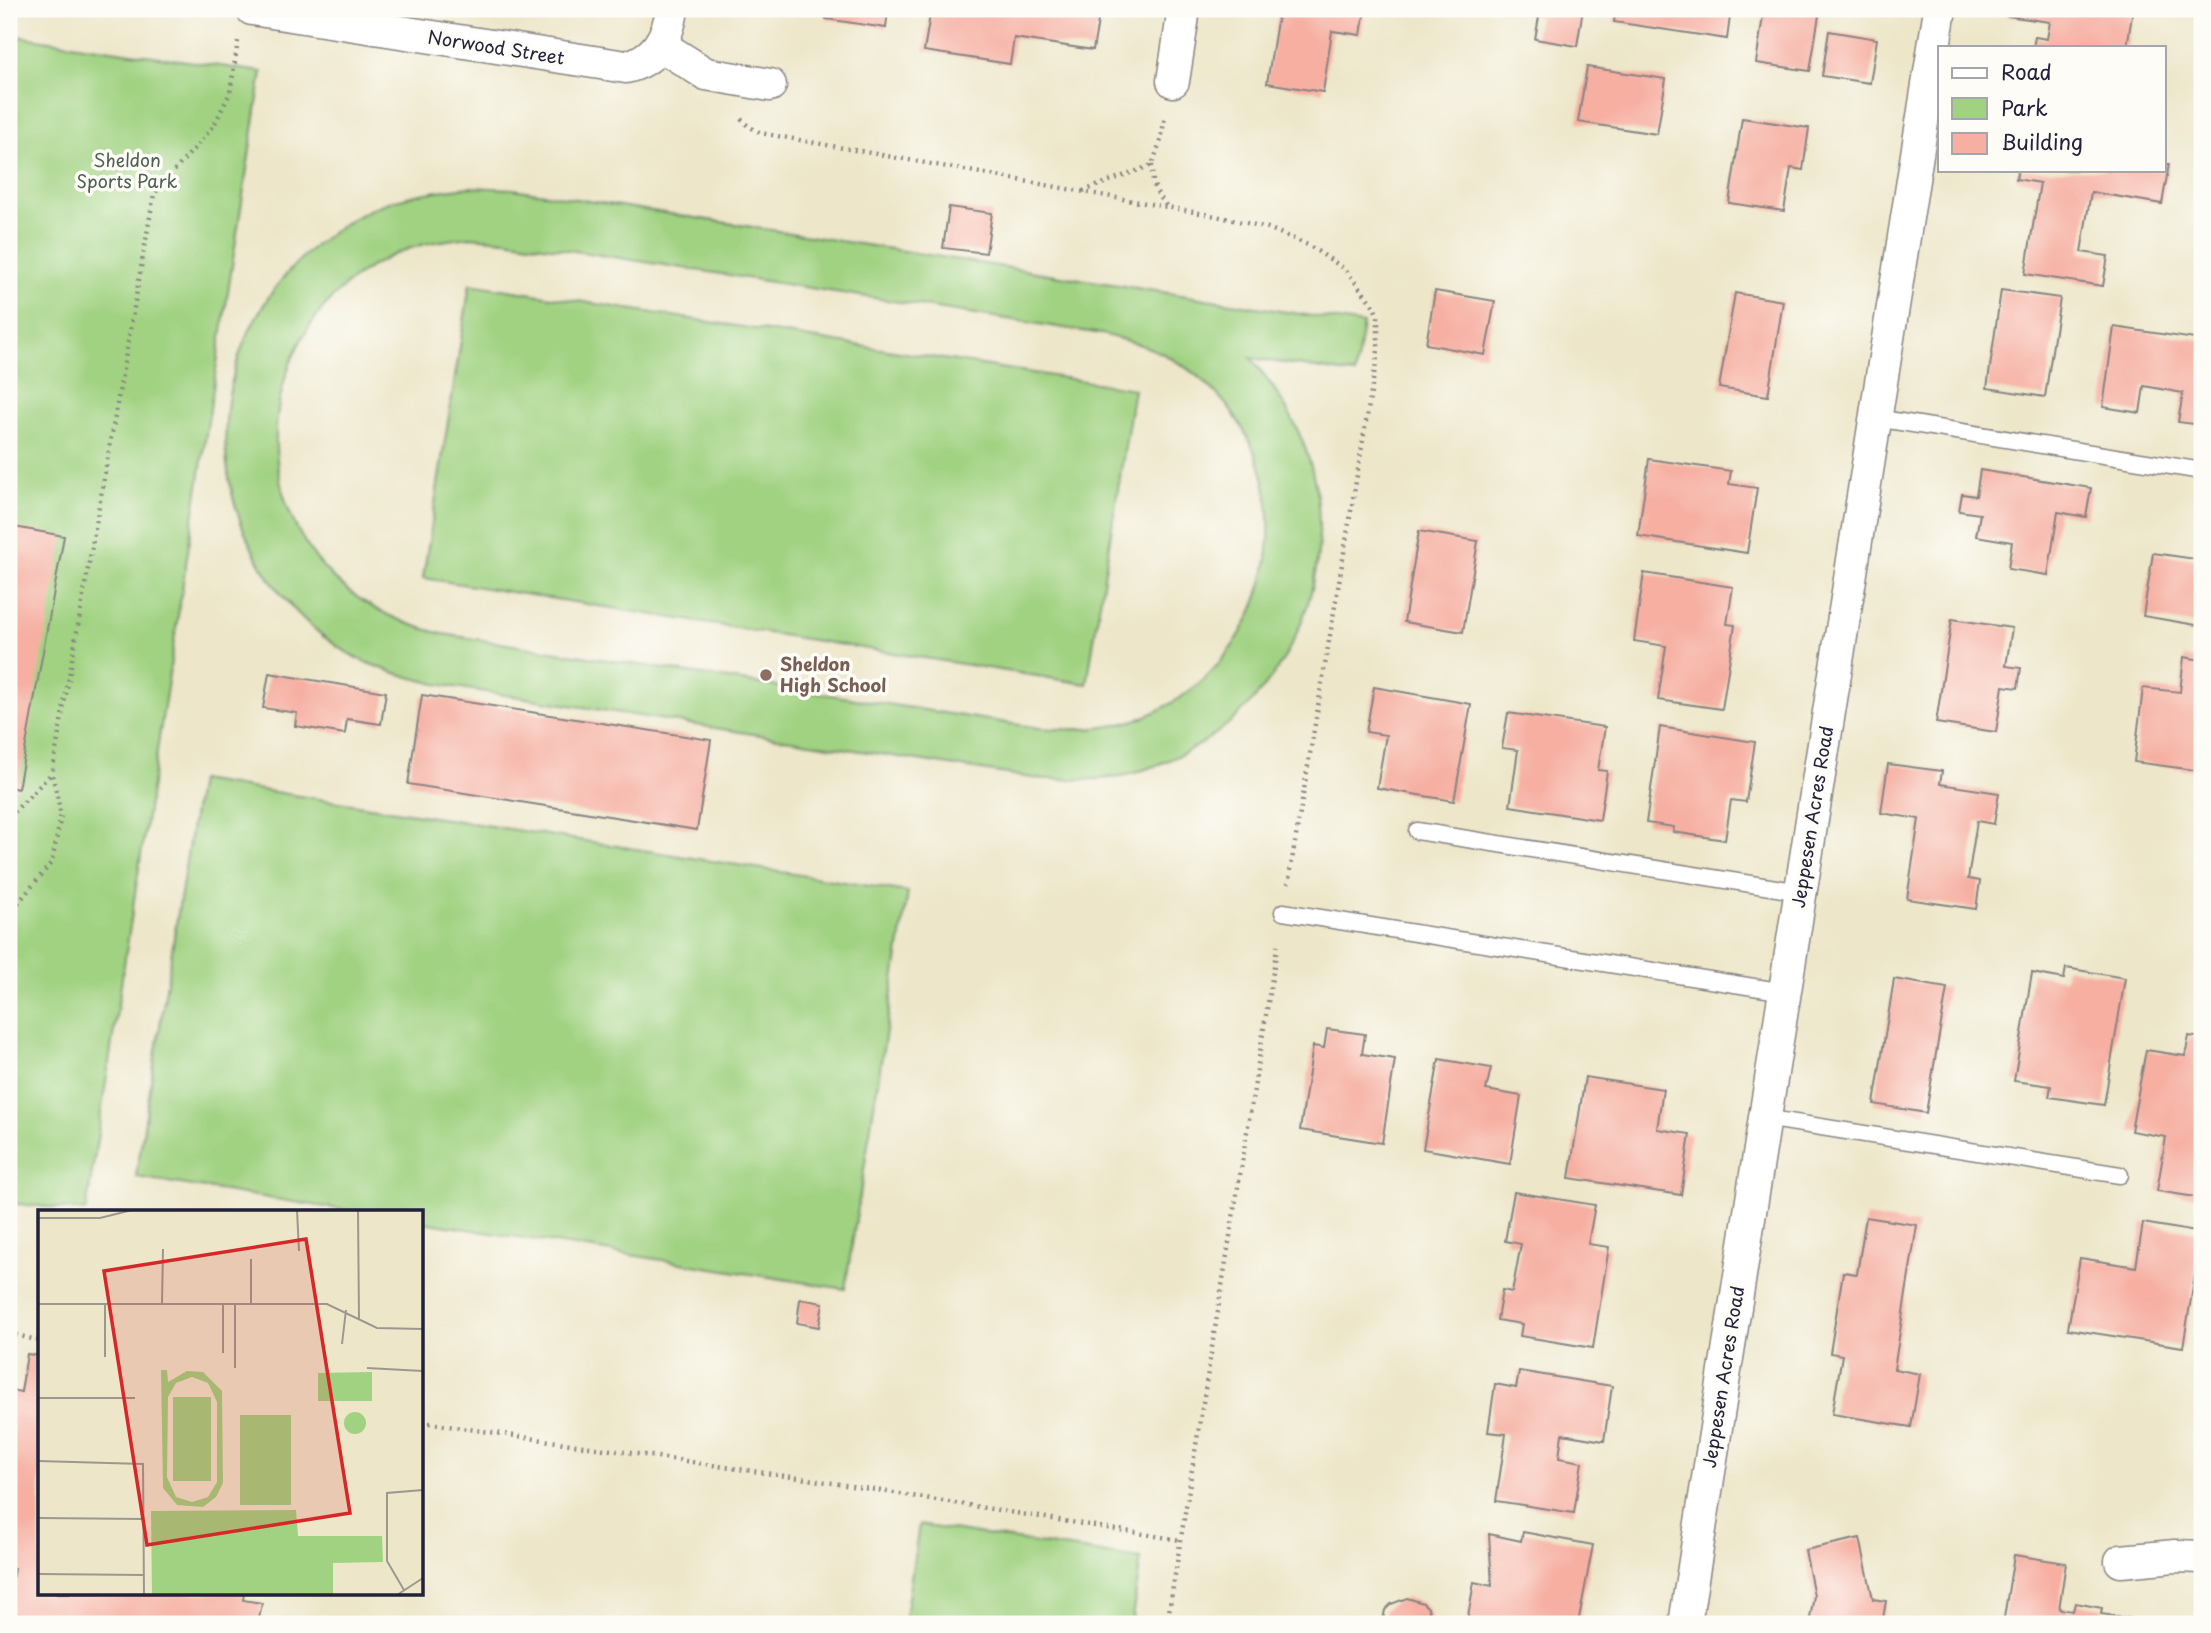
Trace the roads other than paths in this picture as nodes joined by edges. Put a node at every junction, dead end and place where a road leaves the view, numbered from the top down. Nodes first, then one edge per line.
1 (1184, 9) edge
2 (1940, 9) edge
3 (672, 12) edge
4 (246, 21) edge
5 (660, 46) junction
6 (1173, 81) road end
7 (769, 85) dead end
8 (1876, 418) junction
9 (2202, 471) edge
10 (1417, 831) dead end
11 (1801, 892) junction
12 (1283, 912) road end
13 (1785, 992) junction
14 (1765, 1118) junction
15 (2120, 1175) dead end
16 (2202, 1557) edge
17 (2121, 1561) dead end
18 (1685, 1624) edge

1 - 6 street
2 - 8 street, Jeppesen Acres Road
3 - 5 street
4 - 5 street, Norwood Street
5 - 7 street
8 - 9 lane
8 - 11 street, Jeppesen Acres Road
10 - 11 lane
11 - 13 street, Jeppesen Acres Road
12 - 13 lane
13 - 14 street, Jeppesen Acres Road
14 - 15 lane
14 - 18 street, Jeppesen Acres Road
16 - 17 street

